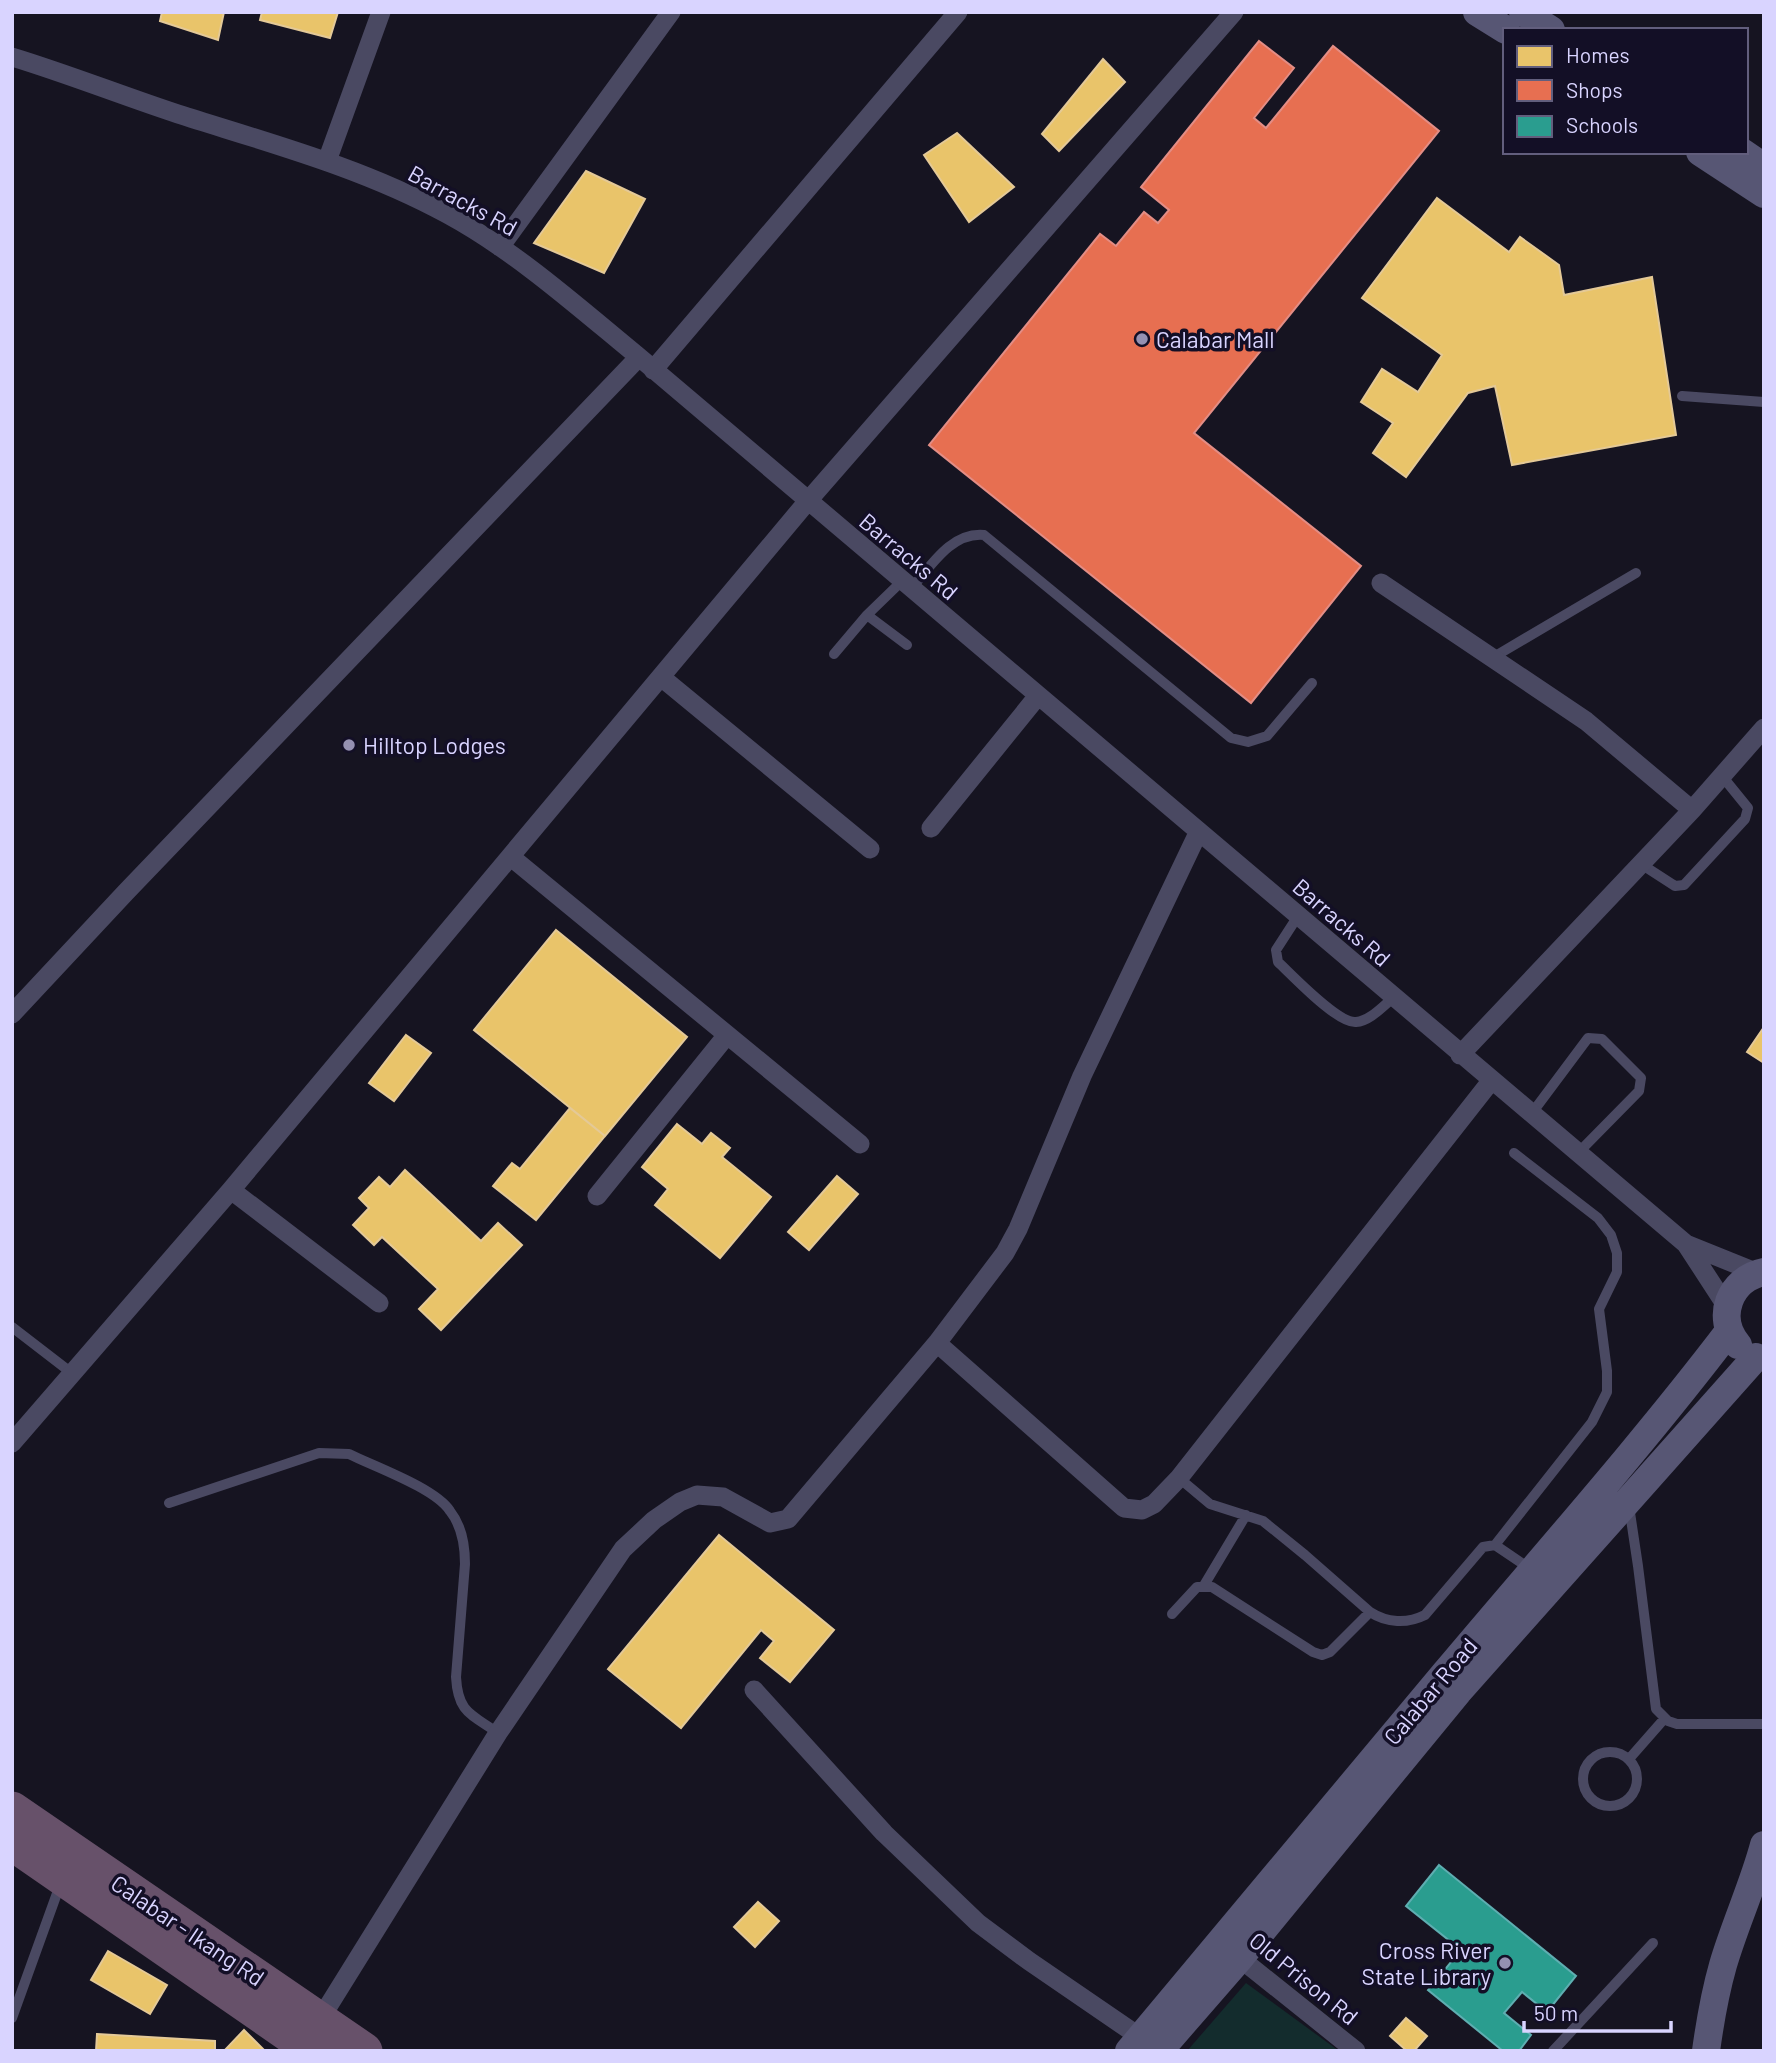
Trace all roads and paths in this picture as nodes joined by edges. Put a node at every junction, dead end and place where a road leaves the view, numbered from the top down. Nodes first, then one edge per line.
1 (381, 12) edge
2 (671, 12) edge
3 (958, 12) edge
4 (1234, 12) edge
5 (1477, 12) edge
6 (1523, 12) edge
7 (1503, 28) edge
8 (1548, 28) edge
9 (12, 57) edge
10 (1703, 154) edge
11 (1745, 154) edge
12 (327, 161) junction
13 (1764, 167) edge
14 (1764, 194) edge
15 (500, 247) junction
16 (646, 364) junction
17 (1682, 396) dead end
18 (1764, 402) edge
19 (807, 502) junction
20 (1636, 573) dead end
21 (1381, 583) dead end
22 (906, 585) junction
23 (867, 615) junction
24 (907, 645) dead end
25 (834, 654) dead end
26 (1492, 658) junction
27 (661, 677) junction
28 (1312, 683) dead end
29 (1037, 697) junction
30 (1764, 728) edge
31 (1722, 776) junction
32 (1692, 810) junction
33 (931, 828) dead end
34 (1198, 833) junction
35 (870, 849) dead end
36 (511, 857) junction
37 (1641, 864) junction
38 (1298, 916) junction
39 (1393, 998) junction
40 (12, 1014) edge
41 (727, 1035) junction
42 (1460, 1055) junction
43 (1491, 1081) junction
44 (1532, 1113) junction
45 (860, 1144) dead end
46 (1514, 1153) dead end
47 (1578, 1153) junction
48 (231, 1190) junction
49 (597, 1196) dead end
50 (1686, 1244) junction
51 (1761, 1272) edge
52 (379, 1303) dead end
53 (1728, 1319) junction
54 (12, 1327) edge
55 (937, 1343) junction
56 (1760, 1358) edge
57 (73, 1374) junction
58 (12, 1443) edge
59 (1179, 1478) junction
60 (1628, 1500) junction
61 (169, 1503) dead end
62 (1246, 1515) junction
63 (1495, 1545) junction
64 (1533, 1570) junction
65 (1203, 1587) junction
66 (1370, 1612) junction
67 (1172, 1614) dead end
68 (754, 1690) dead end
69 (1665, 1718) junction
70 (1764, 1724) edge
71 (498, 1733) junction
72 (1629, 1759) junction
73 (12, 1810) edge
74 (12, 1842) edge
75 (1764, 1845) edge
76 (70, 1866) junction
77 (1653, 1942) dead end
78 (1231, 1951) junction
79 (12, 2018) edge
80 (317, 2036) edge
81 (1143, 2046) edge
82 (364, 2051) edge
83 (1356, 2051) edge
84 (1553, 2051) edge
85 (1706, 2051) edge

1 - 12 street
2 - 15 street
3 - 16 street
4 - 19 street
5 - 7 main road
6 - 8 main road
9 - 12 street, Barracks Rd
10 - 14 main road
11 - 13 main road
12 - 15 street, Barracks Rd
15 - 16 street, Barracks Rd
16 - 19 street, Barracks Rd
16 - 40 street
17 - 18 lane
19 - 22 street, Barracks Rd
19 - 27 street
20 - 26 lane
21 - 26 street
22 - 23 lane
22 - 28 lane
22 - 29 street, Barracks Rd
23 - 24 lane
23 - 25 lane
26 - 32 street
27 - 35 street
27 - 36 street
29 - 33 street
29 - 34 street, Barracks Rd
30 - 31 street
31 - 32 street
31 - 37 lane
32 - 37 street
34 - 38 street, Barracks Rd
34 - 55 street
36 - 41 street
36 - 48 street
37 - 42 street
38 - 39 street, Barracks Rd
38 - 39 lane
39 - 42 street, Barracks Rd
41 - 45 street
41 - 49 street
42 - 43 street, Barracks Rd
43 - 44 street, Barracks Rd
43 - 59 street
44 - 47 street, Barracks Rd
44 - 47 lane
46 - 63 lane
47 - 50 street, Barracks Rd
48 - 52 street
48 - 57 street
50 - 51 street, Barracks Rd
50 - 53 street, Barracks Rd
51 - 53 main road, Calabar Road
53 - 56 main road
53 - 64 main road, Calabar Road
54 - 57 lane
55 - 59 street
55 - 71 street
56 - 60 main road, Calabar Road
57 - 58 street
59 - 62 lane
60 - 69 lane
60 - 78 main road, Calabar Road
61 - 71 lane
62 - 65 lane
62 - 66 lane
63 - 64 lane
63 - 66 lane
64 - 78 main road, Calabar Road
65 - 66 lane
65 - 67 lane
68 - 81 street
69 - 70 lane
69 - 72 lane
71 - 80 street
72 - 72 lane
73 - 76 highway, Calabar - Ikang Rd
74 - 76 highway, Calabar - Ikang Rd
75 - 85 main road
76 - 79 lane
76 - 80 highway, Calabar - Ikang Rd
77 - 84 lane
78 - 81 main road, Calabar Road
78 - 83 street, Old Prison Rd
80 - 82 highway, Calabar - Ikang Rd

